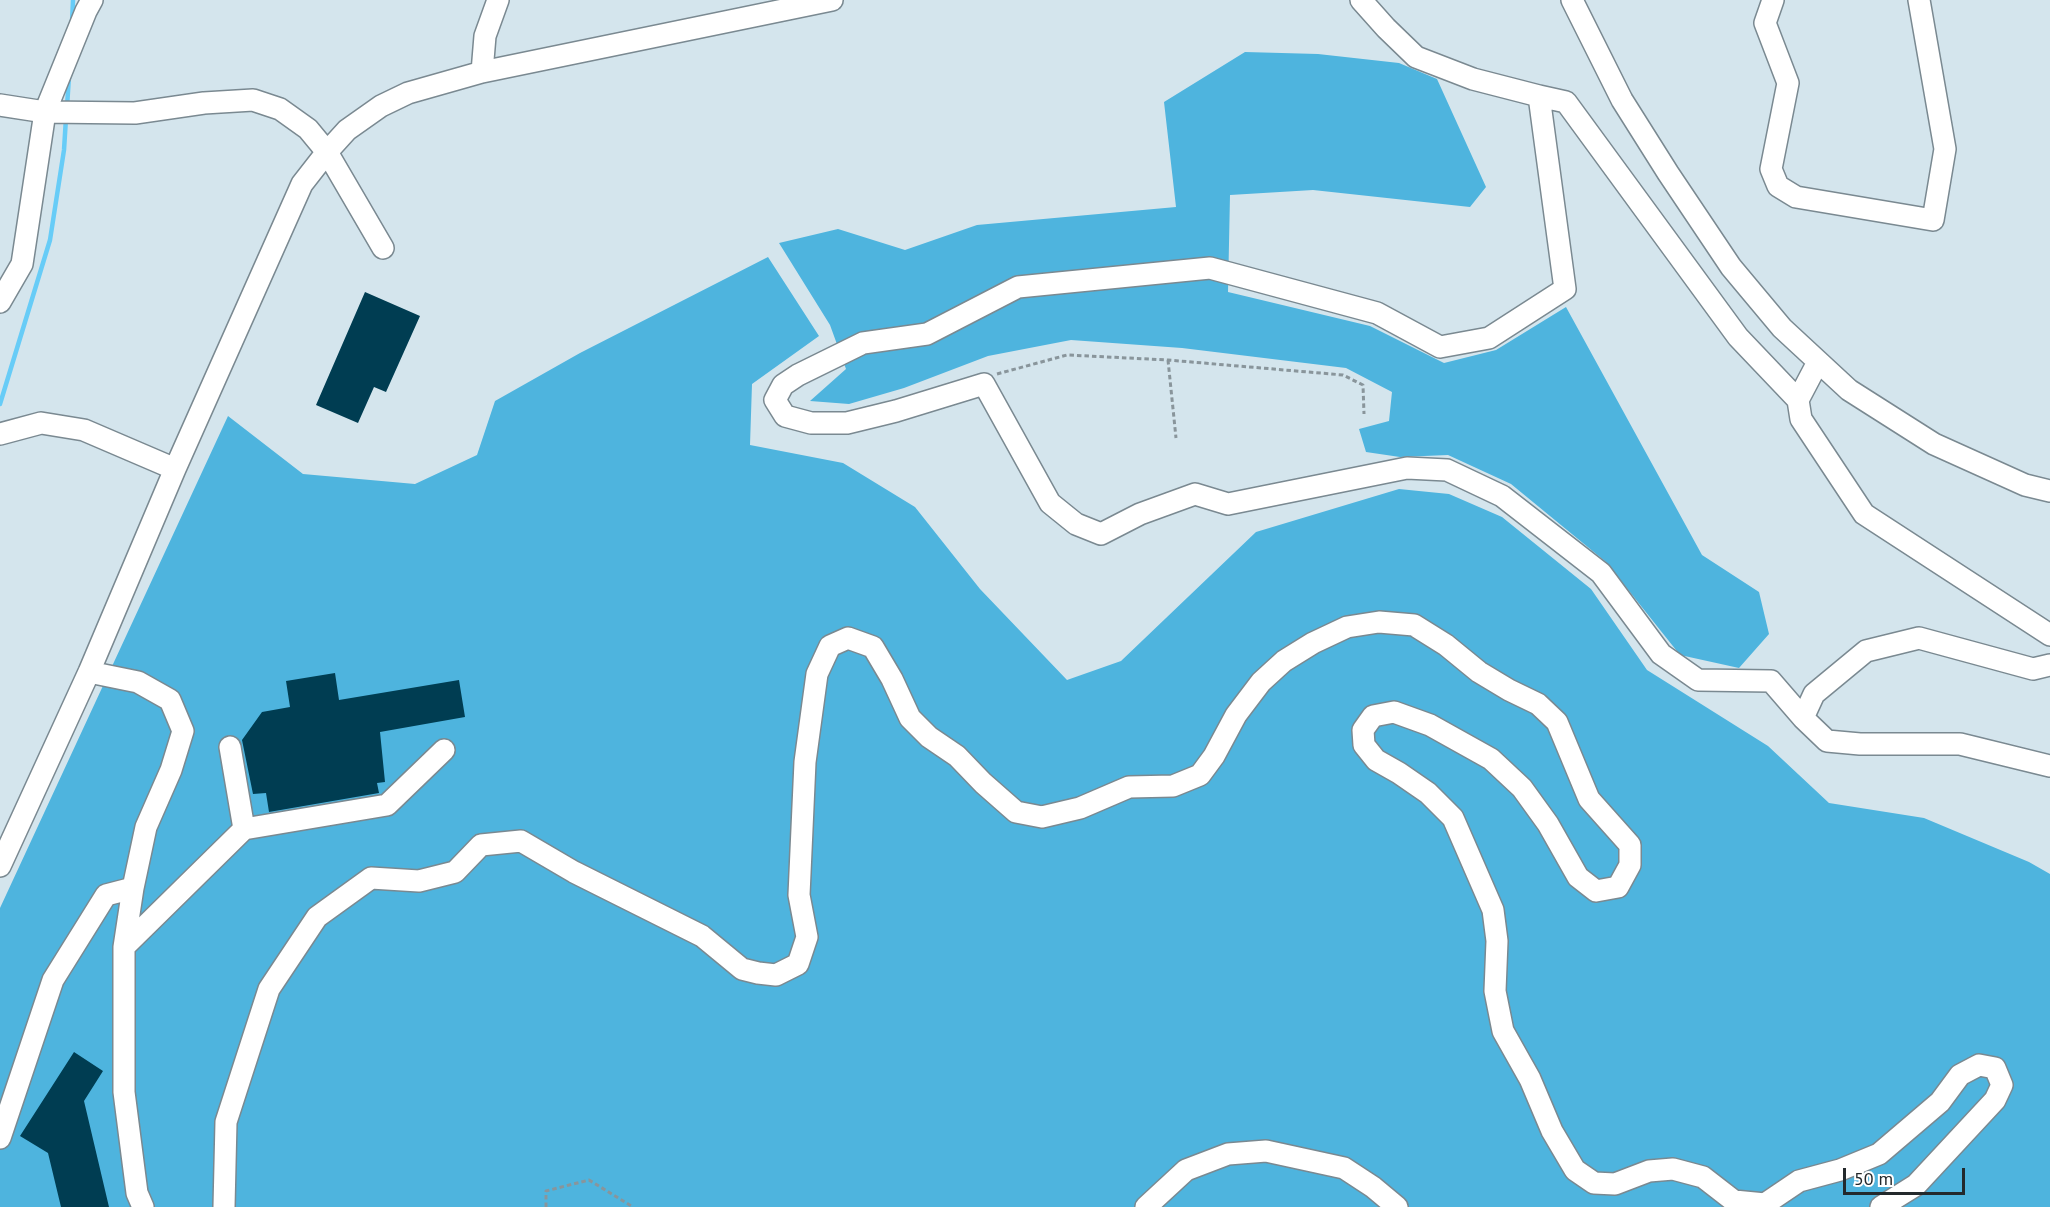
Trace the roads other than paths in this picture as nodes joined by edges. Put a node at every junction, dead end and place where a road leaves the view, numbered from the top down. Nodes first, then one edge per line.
1 (92, 0) edge
2 (498, 0) edge
3 (832, 0) edge
4 (1362, 0) edge
5 (1572, 0) edge
6 (1773, 0) edge
7 (1919, 0) edge
8 (482, 72) junction
9 (1539, 96) junction
10 (0, 105) edge
11 (45, 112) junction
12 (327, 152) junction
13 (383, 248) dead end
14 (0, 302) edge
15 (1818, 362) junction
16 (1798, 400) junction
17 (0, 434) edge
18 (175, 469) junction
19 (2050, 491) edge
20 (2050, 635) edge
21 (2050, 665) edge
22 (89, 672) junction
23 (1803, 718) junction
24 (230, 747) dead end
25 (444, 750) dead end
26 (2050, 766) edge
27 (243, 829) junction
28 (0, 866) edge
29 (133, 888) junction
30 (124, 946) junction
31 (0, 1138) edge
32 (143, 1207) edge
33 (224, 1207) edge
34 (1146, 1207) edge
35 (1397, 1207) edge
36 (1881, 1207) edge

1 - 11 street
2 - 8 street
3 - 8 street
4 - 9 street
5 - 15 street
6 - 7 street
8 - 12 street
9 - 16 street
9 - 23 street
10 - 11 street
11 - 12 street
11 - 14 street
12 - 13 street
12 - 18 street
15 - 16 street
15 - 19 street
16 - 20 street
17 - 18 street
18 - 22 street
21 - 23 street
22 - 28 street
22 - 29 street
23 - 26 street
24 - 27 street
25 - 27 street
27 - 30 street
29 - 30 street
29 - 31 street
30 - 32 street
33 - 36 street
34 - 35 street

